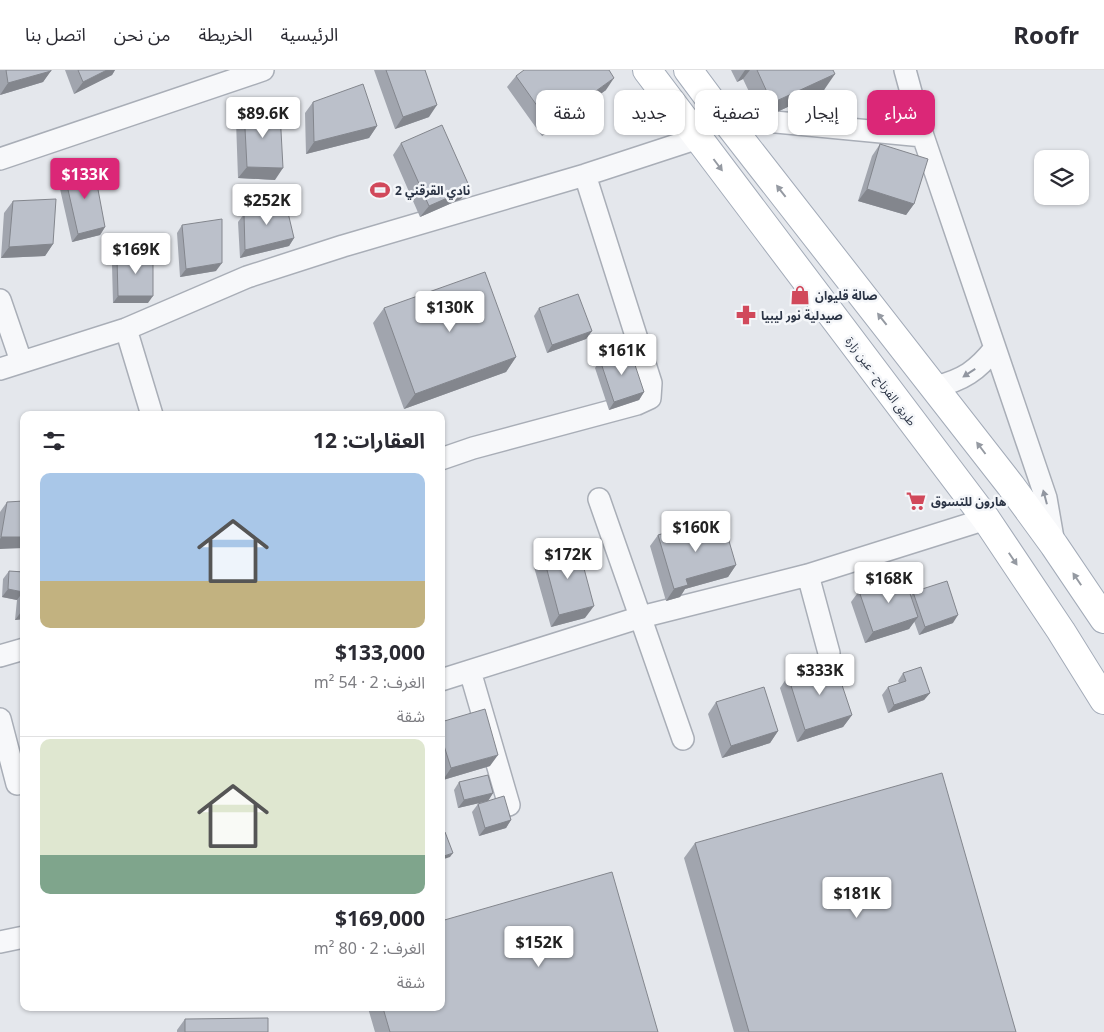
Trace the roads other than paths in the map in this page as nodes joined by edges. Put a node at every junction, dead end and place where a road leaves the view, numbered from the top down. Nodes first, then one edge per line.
1 (263, 70) edge
2 (647, 70) edge
3 (688, 70) edge
4 (905, 70) edge
5 (703, 90) edge
6 (778, 122) edge
7 (737, 135) edge
8 (923, 136) junction
9 (698, 138) junction
10 (0, 159) edge
11 (585, 175) junction
12 (0, 300) edge
13 (126, 329) junction
14 (995, 348) junction
15 (21, 362) junction
16 (0, 369) edge
17 (935, 387) junction
18 (151, 411) edge
19 (445, 458) edge
20 (599, 499) dead end
21 (986, 519) junction
22 (1054, 545) junction
23 (808, 575) junction
24 (641, 617) junction
25 (1104, 620) edge
26 (20, 650) edge
27 (830, 653) dead end
28 (0, 656) edge
29 (470, 671) junction
30 (445, 679) edge
31 (1104, 700) edge
32 (0, 718) edge
33 (683, 740) dead end
34 (14, 785) edge
35 (509, 805) edge
36 (20, 938) edge
37 (0, 942) edge

1 - 10 street
2 - 9 main road, طريق الفرناج - عين زارة
3 - 5 main road
4 - 8 street
6 - 8 street
17 -> 7 main road
8 - 14 street
9 - 11 street
9 -> 21 main road, طريق الفرناج - عين زارة
11 - 13 street
11 - 19 street
12 - 15 street
13 - 15 street
13 - 18 street
14 -> 17 street
22 -> 14 street
15 - 16 street
22 -> 17 main road
20 - 24 street
21 - 23 street
21 -> 31 main road, طريق الفرناج - عين زارة
25 -> 22 main road
23 - 24 street
23 - 27 street
24 - 29 street
24 - 33 street
26 - 28 street
29 - 30 street
29 - 35 street
32 - 34 street
36 - 37 street

